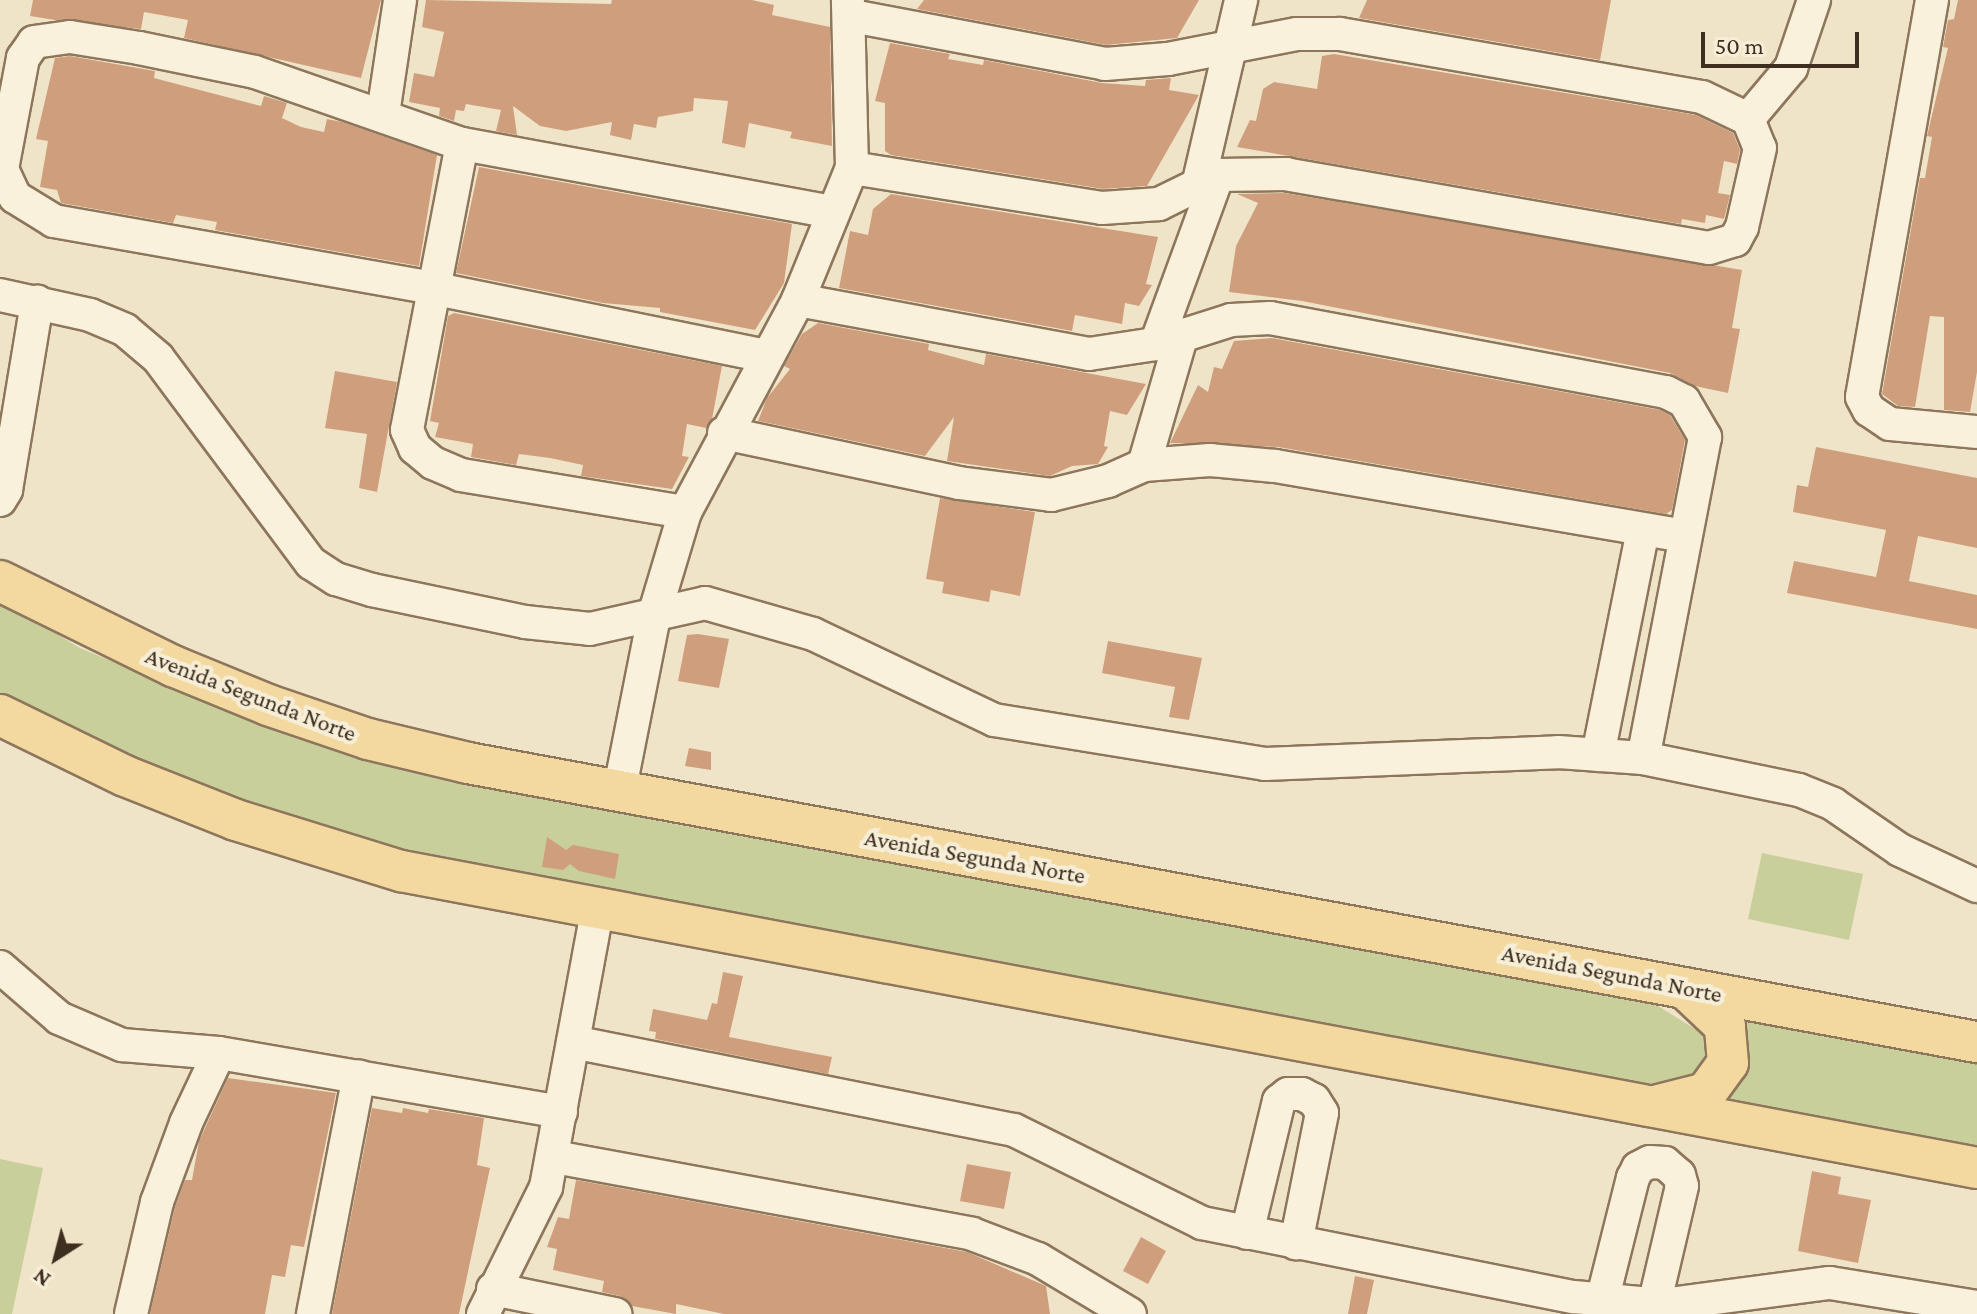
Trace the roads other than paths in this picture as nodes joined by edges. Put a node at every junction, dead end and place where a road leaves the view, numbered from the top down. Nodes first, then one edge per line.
1 (400, 0) edge
2 (1241, 0) edge
3 (1814, 0) edge
4 (1932, 0) edge
5 (850, 8) edge
6 (1234, 47) junction
7 (383, 114) junction
8 (1748, 119) junction
9 (462, 144) junction
10 (852, 168) junction
11 (1208, 178) junction
12 (833, 212) junction
13 (433, 288) junction
14 (0, 295) edge
15 (798, 300) junction
16 (37, 302) junction
17 (1169, 339) junction
18 (766, 356) junction
19 (1977, 432) edge
20 (724, 433) junction
21 (1144, 465) junction
22 (0, 500) edge
23 (685, 512) junction
24 (1643, 529) junction
25 (1684, 536) junction
26 (0, 581) edge
27 (655, 612) junction
28 (0, 715) edge
29 (1598, 755) junction
30 (1643, 758) junction
31 (619, 793) junction
32 (1977, 886) edge
33 (597, 912) junction
34 (0, 967) edge
35 (1685, 988) junction
36 (573, 1042) junction
37 (1977, 1042) edge
38 (219, 1053) junction
39 (359, 1076) junction
40 (1652, 1107) junction
41 (561, 1112) junction
42 (554, 1157) junction
43 (1977, 1168) edge
44 (1247, 1233) junction
45 (1296, 1243) junction
46 (1086, 1300) edge
47 (488, 1301) edge
48 (1602, 1301) junction
49 (1654, 1305) junction
50 (1977, 1307) edge
51 (131, 1314) edge
52 (313, 1314) edge
53 (615, 1314) edge
54 (1130, 1314) edge

1 - 7 street
2 - 6 street
3 - 8 street
4 - 19 street
5 - 6 street
5 - 10 street
6 - 8 street
6 - 11 street
7 - 9 street
7 - 13 street
8 - 11 street
9 - 12 street
9 - 13 street
10 - 11 street
10 - 12 street
11 - 17 street
12 - 15 street
13 - 18 street
13 - 23 street
14 - 16 street
15 - 17 street
15 - 18 street
16 - 22 street
16 - 27 street
17 - 21 street
17 - 25 street
18 - 20 street
20 - 21 street
20 - 23 street
21 - 24 street
23 - 27 street
24 - 25 street
24 - 29 street
25 - 30 street
26 - 31 main road, Avenida Segunda Norte
27 - 29 street
27 - 31 street
28 - 33 main road
29 - 30 street
30 - 32 street
31 - 35 main road, Avenida Segunda Norte
33 - 36 street
33 - 40 main road
34 - 38 street
35 - 37 main road, Avenida Segunda Norte
35 - 40 main road
36 - 41 street
36 - 44 street
38 - 39 street
38 - 51 street
39 - 41 street
39 - 52 street
40 - 43 main road
41 - 42 street
42 - 46 street
42 - 47 street
44 - 45 street
44 - 45 street
45 - 48 street
46 - 54 street
47 - 53 street
48 - 49 street
48 - 49 street
49 - 50 street

